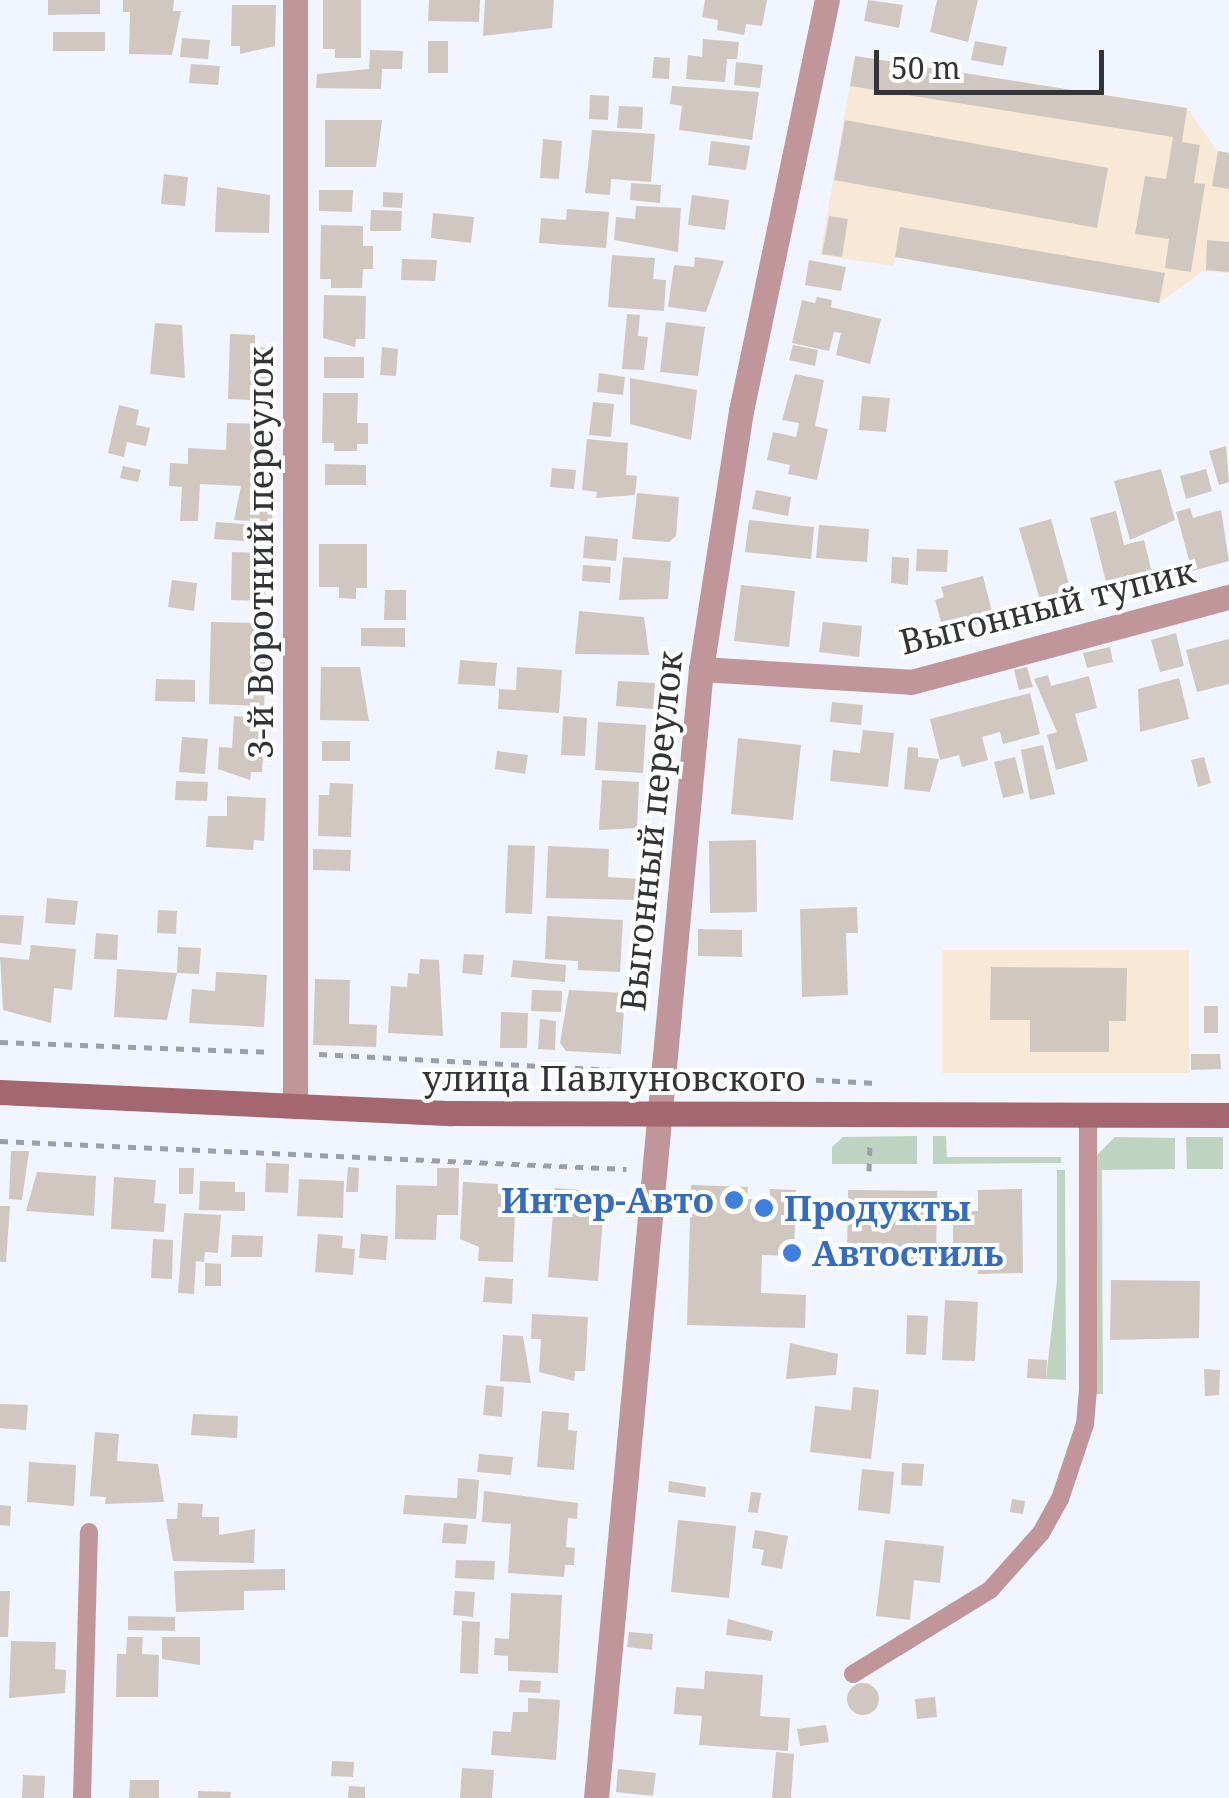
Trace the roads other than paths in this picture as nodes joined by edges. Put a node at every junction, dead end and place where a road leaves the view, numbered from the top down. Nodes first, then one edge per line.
1 (295, 0) edge
2 (827, 0) edge
3 (1229, 597) edge
4 (702, 669) junction
5 (0, 1092) edge
6 (294, 1106) junction
7 (659, 1114) junction
8 (1229, 1114) edge
9 (1088, 1115) junction
10 (89, 1532) dead end
11 (853, 1674) dead end
12 (82, 1798) edge
13 (596, 1798) edge

1 - 6 street, 3-й Воротний переулок
2 - 4 street, Выгонный переулок
3 - 4 street, Выгонный тупик
4 - 7 street, Выгонный переулок
5 - 6 street, улица Павлуновского
6 - 7 street, улица Павлуновского
7 - 9 street, улица Павлуновского
7 - 13 street, Выгонный переулок
8 - 9 street, улица Павлуновского
9 - 11 lane
10 - 12 lane

